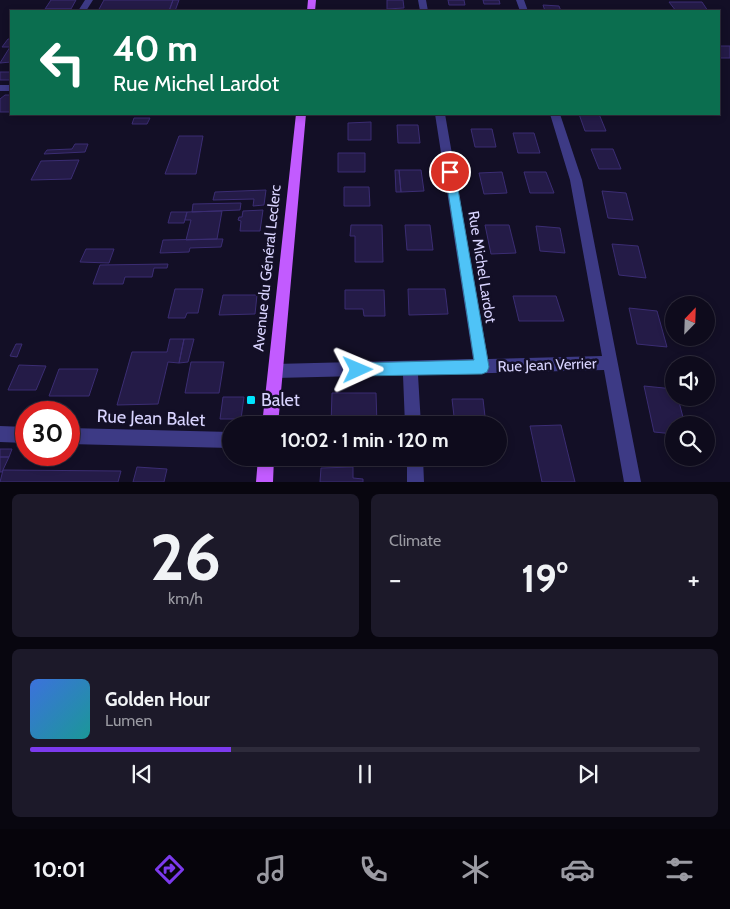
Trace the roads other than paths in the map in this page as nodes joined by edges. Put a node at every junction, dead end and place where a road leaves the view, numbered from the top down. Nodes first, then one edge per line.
1 (301, 115) edge
2 (440, 115) edge
3 (555, 115) edge
4 (610, 363) junction
5 (482, 367) junction
6 (410, 368) junction
7 (275, 371) junction
8 (271, 416) edge
9 (413, 416) edge
10 (0, 434) edge
11 (15, 435) edge
12 (80, 436) edge
13 (222, 440) edge
14 (265, 466) edge
15 (415, 466) edge
16 (264, 482) edge
17 (416, 482) edge
18 (633, 482) edge

1 - 7 main road, Avenue du Général Leclerc
2 - 5 street, Rue Michel Lardot
3 - 4 street, Rue Jean Verrier
4 - 5 street, Rue Jean Verrier
4 - 18 street, Rue Jean Verrier
5 - 6 street, Rue Jean Verrier
6 - 7 street, Rue Jean Verrier
6 - 9 street
7 - 8 main road, Avenue du Général Leclerc
10 - 11 street
12 - 13 street, Rue Jean Balet
14 - 16 main road
15 - 17 street

